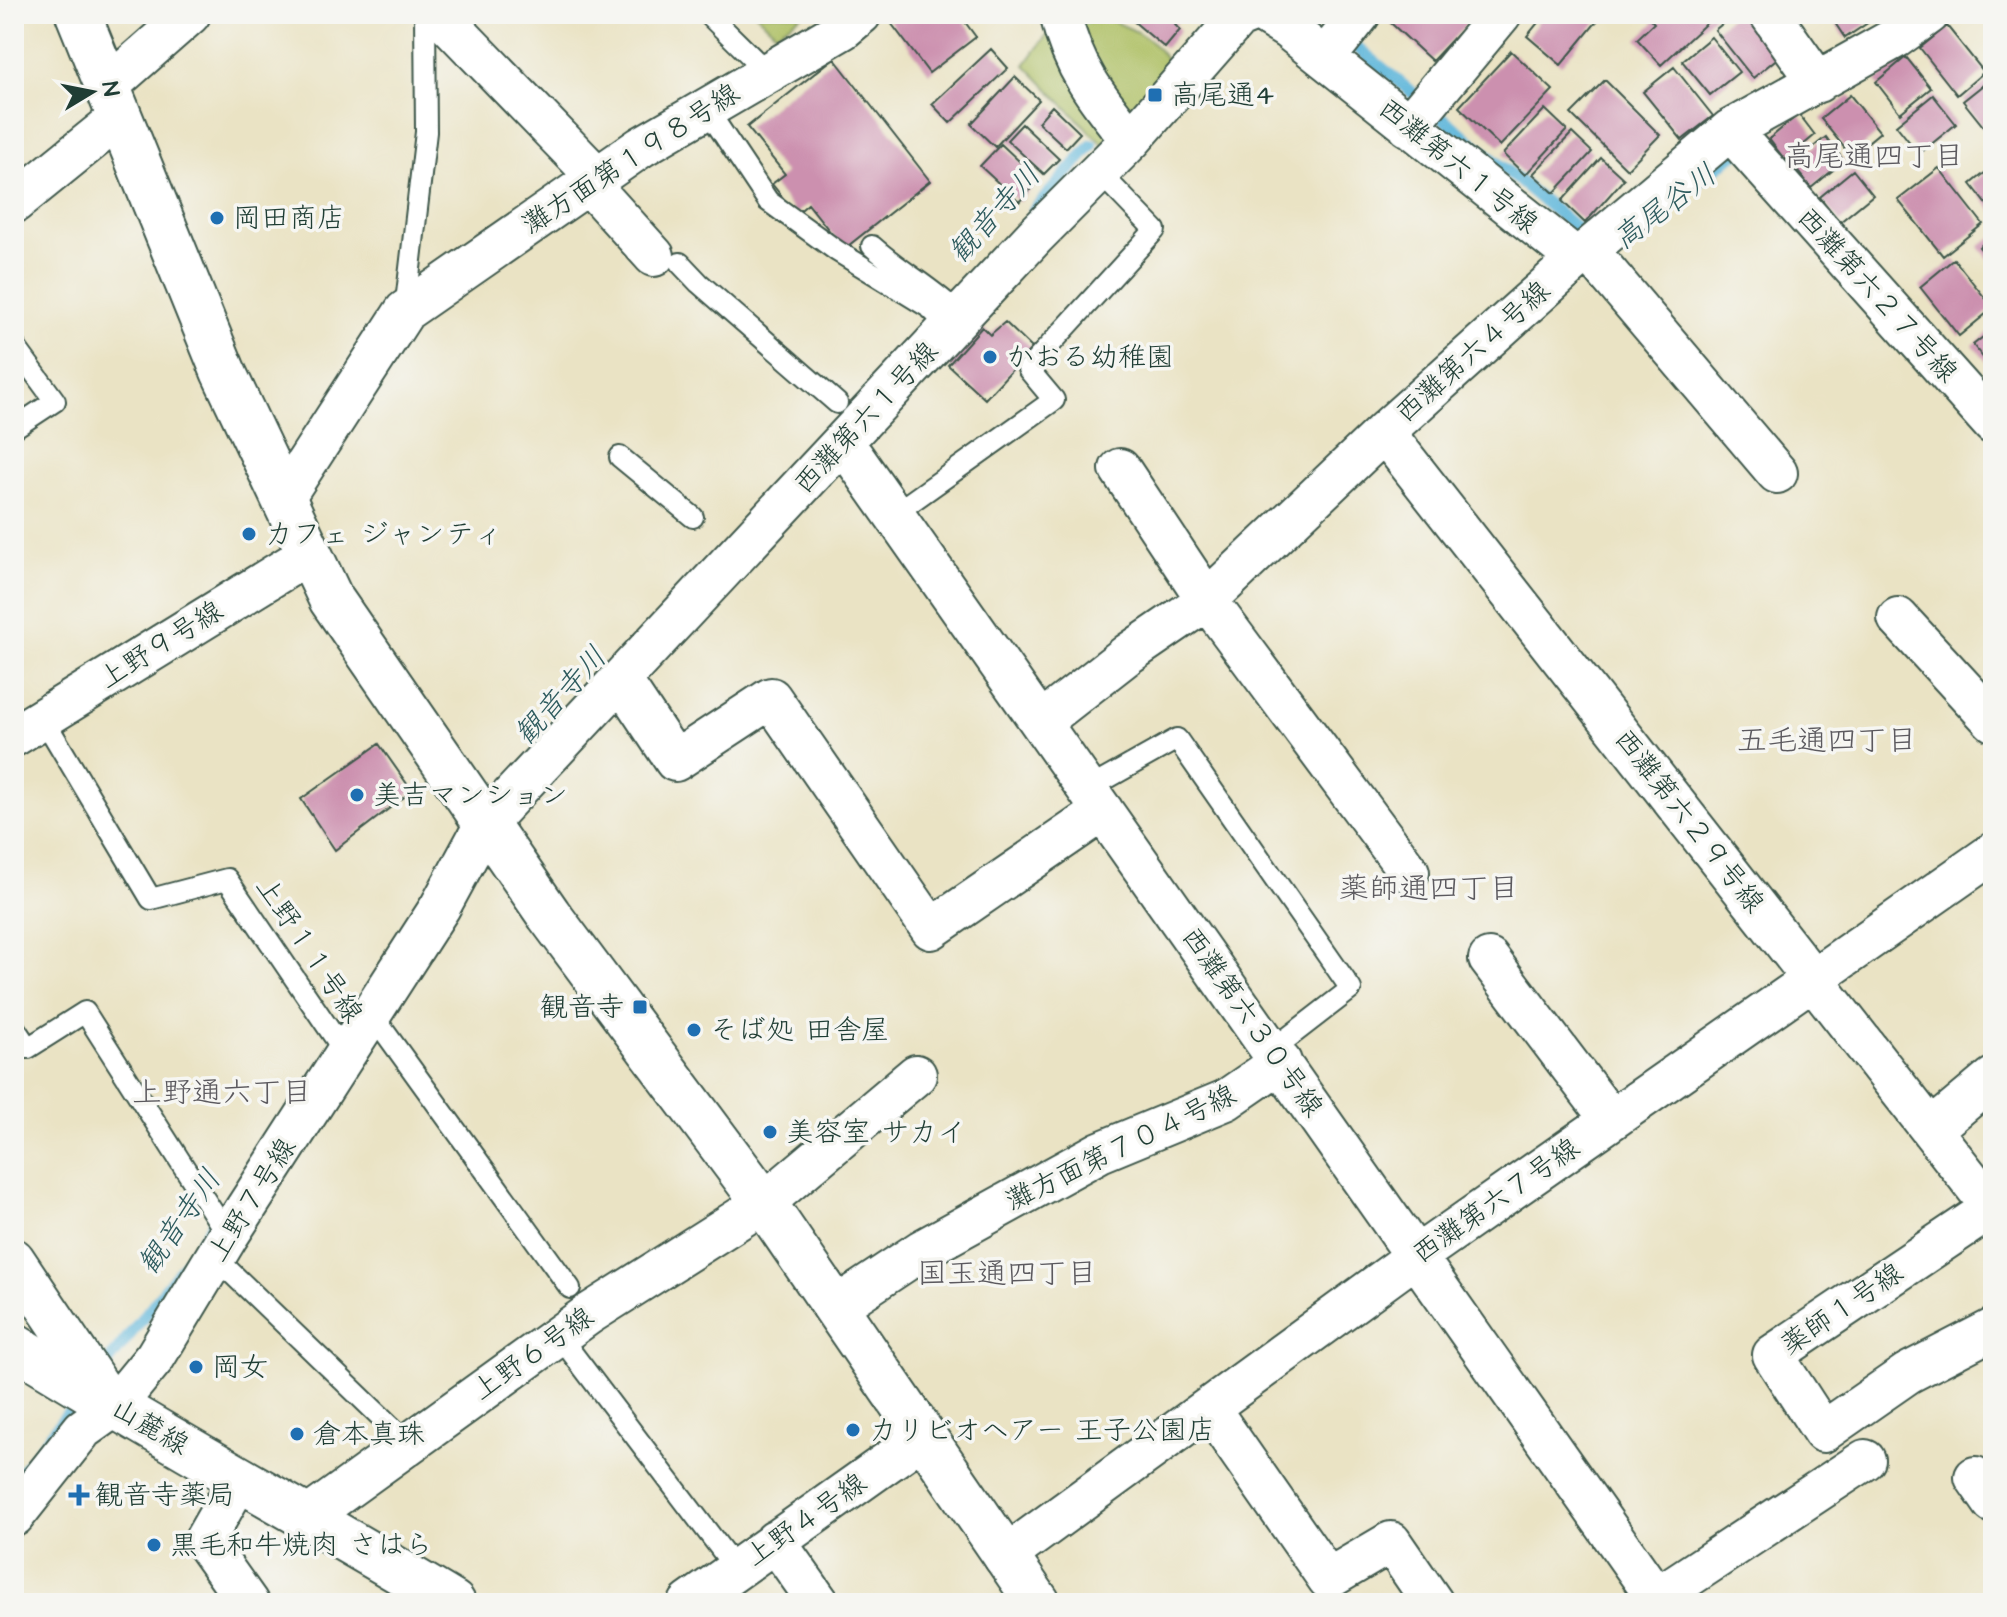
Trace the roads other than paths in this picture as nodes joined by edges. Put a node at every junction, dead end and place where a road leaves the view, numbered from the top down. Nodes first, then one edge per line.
1 (78, 14) edge
2 (190, 14) edge
3 (425, 14) edge
4 (439, 14) edge
5 (708, 14) edge
6 (861, 14) edge
7 (1060, 14) edge
8 (1248, 14) edge
9 (1264, 14) edge
10 (1360, 14) edge
11 (1501, 14) edge
12 (1770, 14) edge
13 (1929, 14) edge
14 (1325, 58) junction
15 (767, 72) junction
16 (1818, 82) junction
17 (113, 103) junction
18 (706, 108) junction
19 (1408, 126) junction
20 (1730, 130) junction
21 (1131, 140) junction
22 (1099, 172) junction
23 (592, 180) junction
24 (14, 203) edge
25 (872, 246) dead end
26 (1583, 254) junction
27 (667, 259) joint
28 (405, 311) junction
29 (946, 315) junction
30 (14, 345) edge
31 (837, 403) dead end
32 (1993, 424) edge
33 (14, 428) edge
34 (1384, 432) junction
35 (843, 442) junction
36 (620, 457) dead end
37 (1120, 469) dead end
38 (1777, 473) dead end
39 (283, 499) junction
40 (894, 514) junction
41 (693, 517) dead end
42 (309, 554) junction
43 (1207, 600) junction
44 (1898, 618) dead end
45 (621, 680) junction
46 (1993, 721) edge
47 (1041, 722) junction
48 (29, 727) edge
49 (1095, 800) junction
50 (485, 824) junction
51 (1993, 853) edge
52 (1409, 872) dead end
53 (1489, 959) dead end
54 (1812, 978) junction
55 (371, 1013) junction
56 (14, 1027) edge
57 (345, 1052) junction
58 (1276, 1056) junction
59 (916, 1075) dead end
60 (1993, 1078) edge
61 (1611, 1120) junction
62 (1931, 1130) junction
63 (764, 1203) junction
64 (1992, 1209) edge
65 (223, 1242) junction
66 (1418, 1255) junction
67 (14, 1259) edge
68 (570, 1288) dead end
69 (836, 1307) junction
70 (1993, 1329) edge
71 (560, 1337) junction
72 (14, 1345) edge
73 (105, 1395) junction
74 (1209, 1408) junction
75 (923, 1437) junction
76 (407, 1442) junction
77 (1865, 1460) dead end
78 (240, 1478) junction
79 (14, 1516) edge
80 (309, 1516) junction
81 (775, 1541) junction
82 (1004, 1557) junction
83 (736, 1569) junction
84 (1658, 1600) edge
85 (248, 1603) edge
86 (453, 1603) edge
87 (689, 1603) edge
88 (819, 1603) edge
89 (1038, 1603) edge
90 (1433, 1603) edge

1 - 17 street
2 - 17 street
3 - 28 lane
4 - 23 street
5 - 15 lane
6 - 15 street, 灘方面第１９８号線
7 - 21 street
8 - 21 street, 西灘第六１号線
9 - 14 street, 西灘第六１号線
10 - 14 street
11 - 19 street
12 - 16 street
13 - 16 street, 西灘第六４号線
14 - 19 street, 西灘第六１号線
15 - 18 street, 灘方面第１９８号線
16 - 20 street, 西灘第六４号線
17 - 24 street
17 - 39 street
18 - 23 street, 灘方面第１９８号線
18 - 29 lane
19 - 26 street, 西灘第六１号線
20 - 26 street, 西灘第六４号線
20 - 32 street, 西灘第六２７号線
21 - 22 street, 西灘第六１号線
22 - 29 street, 西灘第六１号線
22 - 40 lane
23 - 27 street
23 - 28 street, 灘方面第１９８号線
25 - 29 lane
26 - 34 street, 西灘第六４号線
26 - 38 street, 西灘第六１号線
27 - 31 lane
28 - 39 street
29 - 35 street, 西灘第六１号線
30 - 33 lane
34 - 43 street, 西灘第六４号線
34 - 54 street, 西灘第六２９号線
35 - 40 street, 西灘第六３０号線
35 - 45 street, 西灘第六１号線
36 - 41 lane
37 - 43 street
39 - 42 street
40 - 47 street, 西灘第六３０号線
42 - 48 street, 上野９号線
42 - 50 street
43 - 47 street, 西灘第六４号線
43 - 52 street
44 - 46 street
45 - 49 street
45 - 50 street, 西灘第六１号線
47 - 49 street, 西灘第六３０号線
48 - 57 lane, 上野１１号線
49 - 58 street, 西灘第六３０号線
49 - 58 lane
50 - 55 street, 上野７号線
50 - 63 street
51 - 54 street, 西灘第六７号線
53 - 61 street
54 - 61 street, 西灘第六７号線
54 - 62 street, 西灘第六２９号線
55 - 57 street, 上野７号線
55 - 68 lane
56 - 65 lane
57 - 65 street, 上野７号線
58 - 66 street, 西灘第六３０号線
58 - 69 street, 灘方面第７０４号線
59 - 63 street, 上野６号線
60 - 62 street
61 - 66 street, 西灘第六７号線
62 - 64 street, 西灘第六２９号線
63 - 69 street
63 - 71 street, 上野６号線
64 - 70 street, 薬師１号線
65 - 73 street, 上野７号線
65 - 76 lane
66 - 74 street, 西灘第六７号線
66 - 84 street, 西灘第六３０号線
67 - 73 street
69 - 75 street
71 - 76 street, 上野６号線
71 - 83 lane
72 - 73 street, 山麓線
73 - 78 street, 山麓線
73 - 79 street, 上野７号線
74 - 82 street, 西灘第六７号線
74 - 90 street
75 - 81 street, 上野４号線
75 - 82 street
76 - 80 street, 上野６号線
77 - 84 street
78 - 80 street, 山麓線
78 - 85 street
80 - 86 street, 山麓線
81 - 83 street, 上野４号線
81 - 88 street
82 - 89 street
83 - 87 street, 上野４号線

